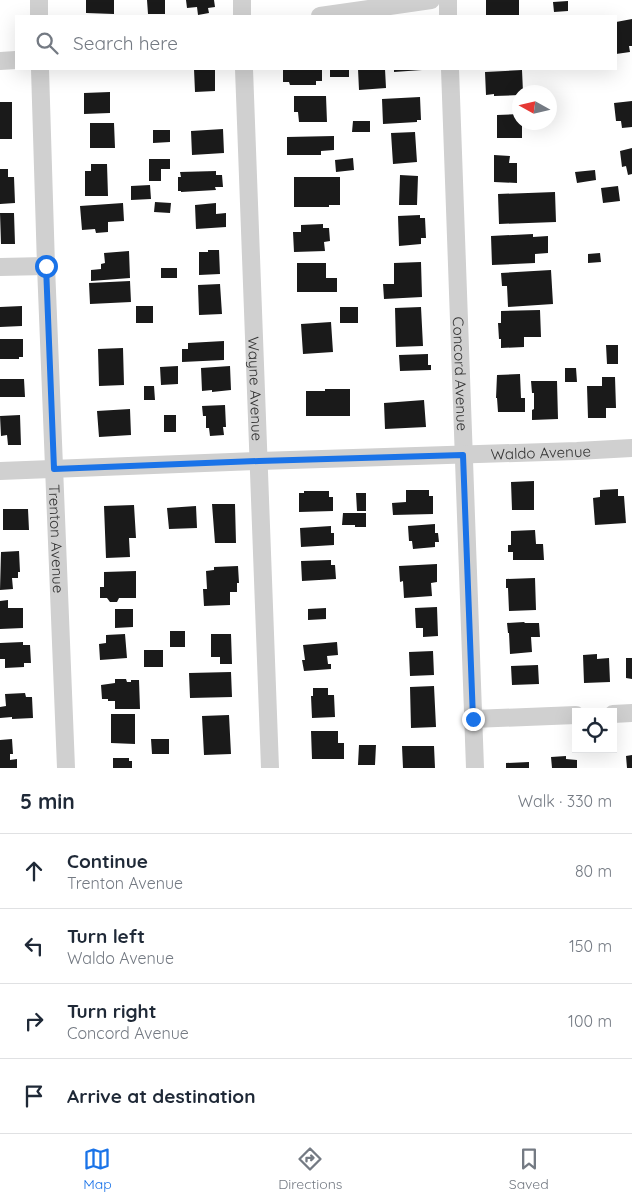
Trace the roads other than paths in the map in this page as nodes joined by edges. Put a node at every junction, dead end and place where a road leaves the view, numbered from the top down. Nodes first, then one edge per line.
1 (39, 0) edge
2 (242, 0) edge
3 (431, 0) edge
4 (448, 0) edge
5 (39, 15) edge
6 (242, 15) edge
7 (327, 15) edge
8 (448, 15) edge
9 (15, 60) edge
10 (0, 61) edge
11 (40, 70) edge
12 (244, 70) edge
13 (450, 70) edge
14 (46, 266) junction
15 (0, 267) edge
16 (632, 448) edge
17 (463, 455) junction
18 (259, 461) junction
19 (54, 469) junction
20 (0, 471) edge
21 (632, 713) edge
22 (617, 714) edge
23 (572, 715) edge
24 (473, 719) junction
25 (66, 768) edge
26 (270, 768) edge
27 (475, 768) edge

1 - 5 street
2 - 6 street
3 - 7 street
4 - 8 street
9 - 10 street
11 - 14 street, Trenton Avenue
12 - 18 street, Wayne Avenue
13 - 17 street, Concord Avenue
14 - 15 street
14 - 19 street, Trenton Avenue
16 - 17 street, Waldo Avenue
17 - 18 street, Waldo Avenue
17 - 24 street, Concord Avenue
18 - 19 street, Waldo Avenue
18 - 26 street, Wayne Avenue
19 - 20 street, Waldo Avenue
19 - 25 street, Trenton Avenue
21 - 22 street
23 - 24 street
24 - 27 street, Concord Avenue

